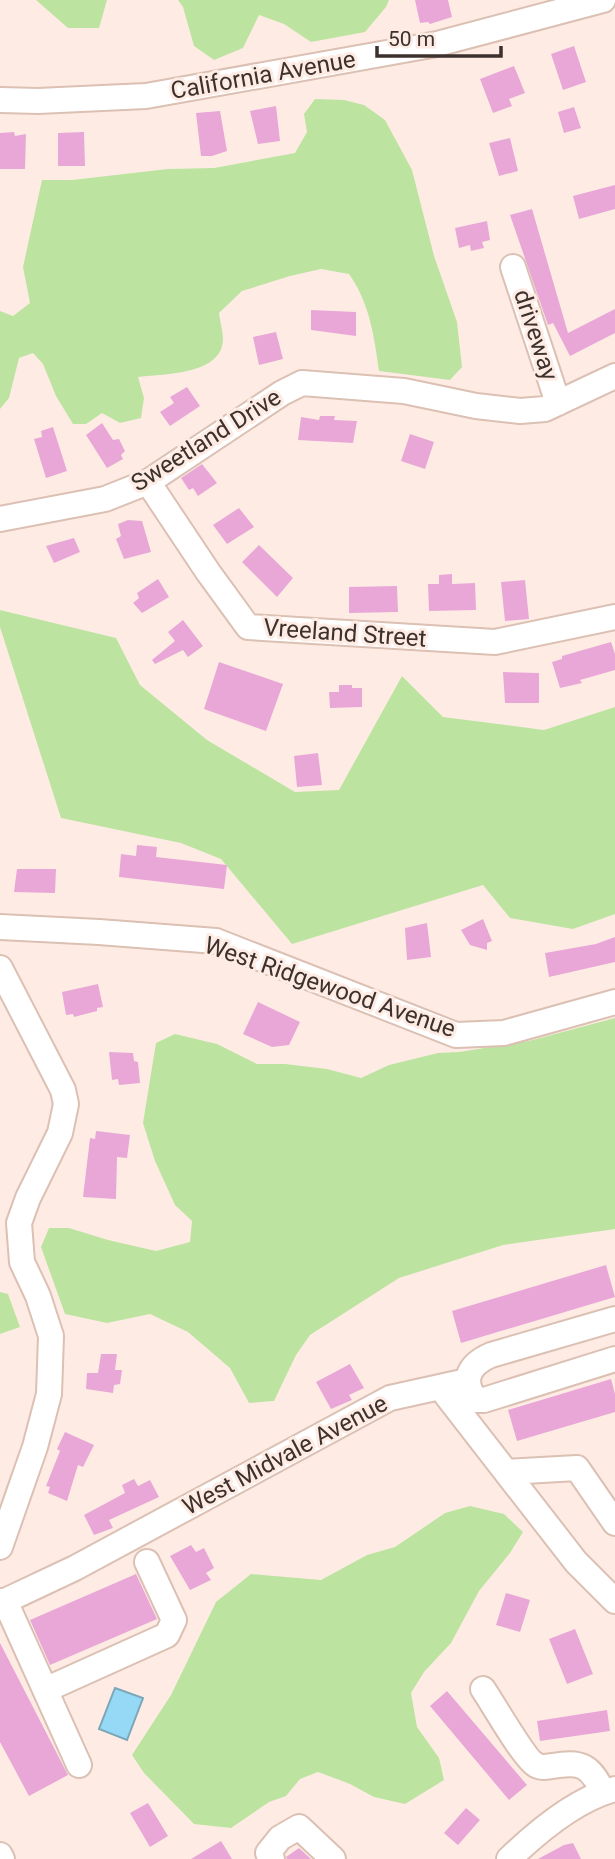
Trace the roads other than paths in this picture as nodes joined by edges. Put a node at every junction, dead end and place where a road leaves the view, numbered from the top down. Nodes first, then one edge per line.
1 (603, 0) edge
2 (0, 100) edge
3 (513, 267) dead end
4 (615, 376) edge
5 (558, 403) junction
6 (148, 482) junction
7 (0, 519) edge
8 (615, 617) edge
9 (0, 928) edge
10 (0, 968) edge
11 (615, 1002) edge
12 (615, 1319) edge
13 (615, 1359) edge
14 (467, 1381) junction
15 (440, 1387) junction
16 (506, 1472) junction
17 (615, 1523) edge
18 (0, 1547) edge
19 (147, 1562) dead end
20 (2, 1601) edge
21 (615, 1601) edge
22 (483, 1689) dead end
23 (45, 1690) junction
24 (79, 1765) dead end
25 (609, 1791) edge
26 (272, 1859) edge
27 (333, 1859) edge
28 (509, 1859) edge

1 - 2 street, California Avenue
3 - 5 street, driveway
4 - 5 street, Sweetland Drive
5 - 6 street, Sweetland Drive
6 - 7 street, Sweetland Drive
6 - 8 street, Vreeland Street
9 - 11 street, West Ridgewood Avenue
10 - 18 street
12 - 14 street
13 - 14 street
14 - 15 street, West Midvale Avenue
15 - 16 street
15 - 20 street, West Midvale Avenue
16 - 17 street
16 - 21 street
19 - 23 street
20 - 23 street
22 - 25 street
23 - 24 street
25 - 28 street
26 - 27 street

